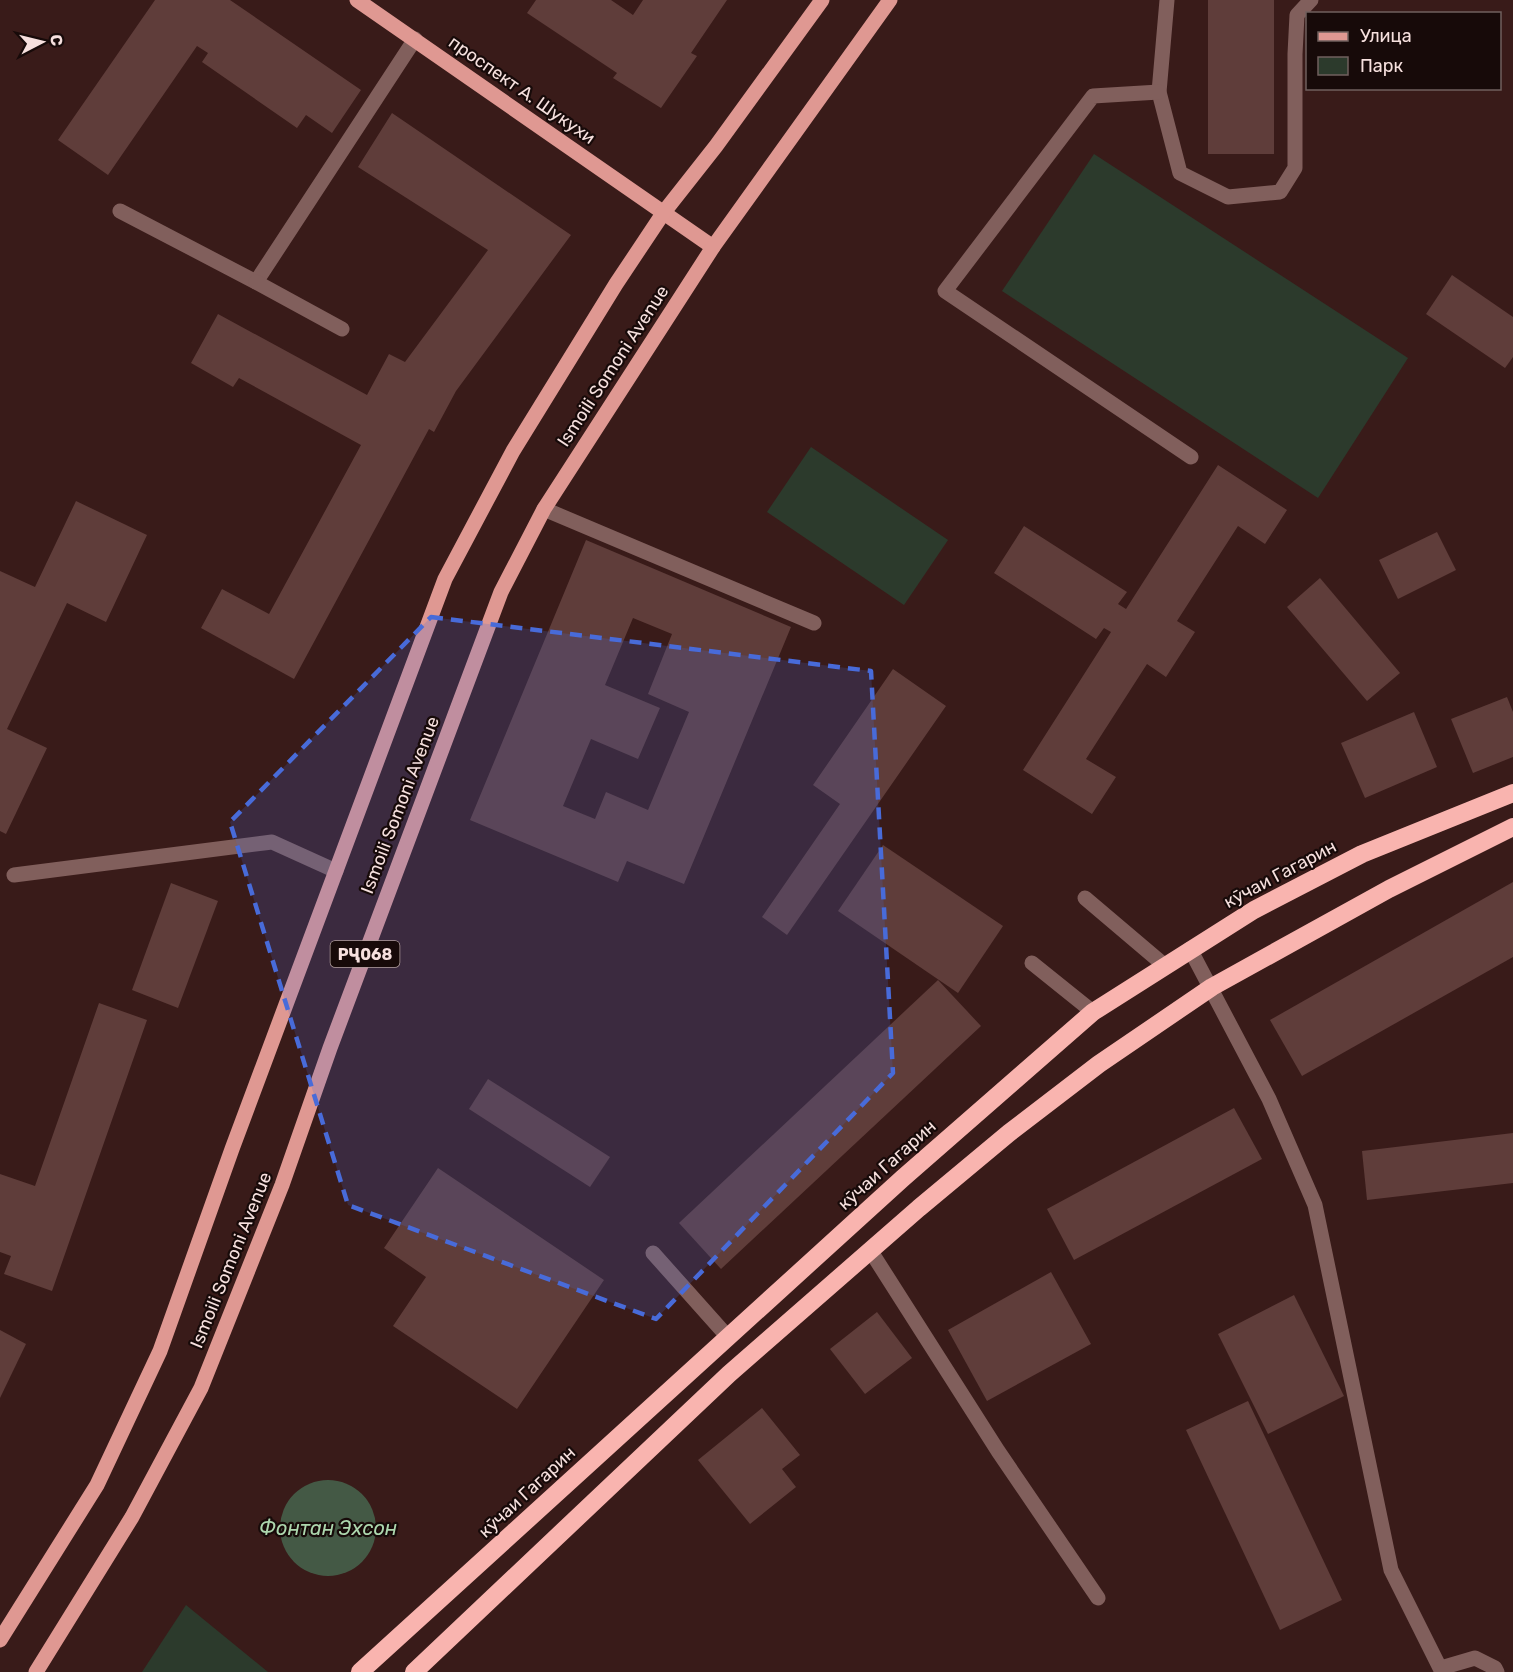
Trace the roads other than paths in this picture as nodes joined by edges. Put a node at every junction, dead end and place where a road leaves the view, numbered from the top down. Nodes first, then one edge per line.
1 (357, 0) edge
2 (822, 0) edge
3 (890, 0) edge
4 (1167, 0) edge
5 (1311, 0) edge
6 (415, 39) junction
7 (1159, 92) junction
8 (120, 211) dead end
9 (664, 212) junction
10 (713, 247) junction
11 (256, 282) junction
12 (342, 329) dead end
13 (1191, 457) dead end
14 (544, 509) junction
15 (814, 622) dead end
16 (1513, 793) edge
17 (1513, 828) edge
18 (336, 871) junction
19 (14, 875) dead end
20 (1084, 898) dead end
21 (1190, 949) junction
22 (1032, 963) dead end
23 (1164, 965) junction
24 (1212, 987) junction
25 (1093, 1012) junction
26 (870, 1250) junction
27 (653, 1253) dead end
28 (727, 1336) junction
29 (1098, 1598) dead end
30 (0, 1640) edge
31 (1441, 1670) edge
32 (36, 1672) edge
33 (360, 1672) edge
34 (414, 1672) edge
35 (1497, 1672) edge

1 - 6 main road, проспект А. Шукухи
2 - 9 main road, Ismoili Somoni Avenue
3 - 10 main road, Ismoili Somoni Avenue
4 - 7 street
5 - 7 street
6 - 9 main road, проспект А. Шукухи
6 - 11 street
7 - 13 street
8 - 11 street
9 - 10 main road, проспект А. Шукухи
9 - 18 main road, Ismoili Somoni Avenue / РҶ068
10 - 14 main road, Ismoili Somoni Avenue / РҶ068
11 - 12 street
14 - 15 street
14 - 32 main road, Ismoili Somoni Avenue / РҶ068
16 - 21 highway, кӯчаи Гагарин
17 - 24 highway
18 - 19 street
18 - 30 main road, Ismoili Somoni Avenue / РҶ068
20 - 23 street
21 - 23 highway, кӯчаи Гагарин
21 - 24 street
22 - 25 street
23 - 25 highway, кӯчаи Гагарин
24 - 26 highway
24 - 31 street
25 - 28 highway, кӯчаи Гагарин
26 - 29 street
26 - 34 highway
27 - 28 street
28 - 33 highway, кӯчаи Гагарин
31 - 35 street

